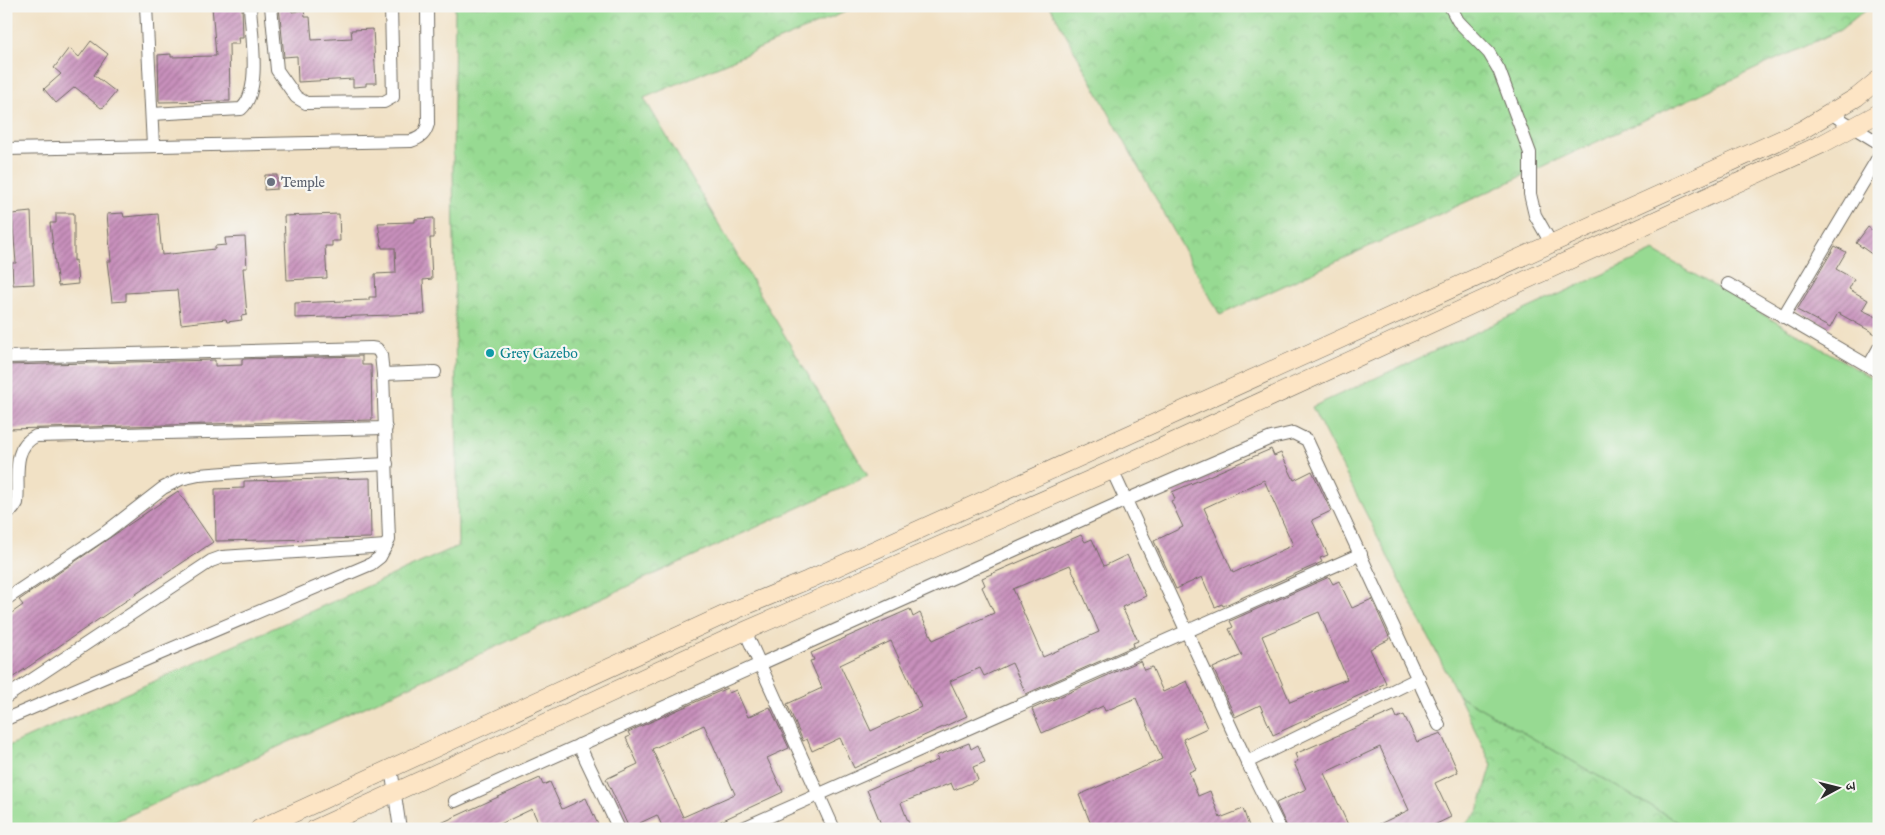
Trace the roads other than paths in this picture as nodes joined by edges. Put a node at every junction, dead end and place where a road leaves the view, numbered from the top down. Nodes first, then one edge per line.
1 (146, 6) edge
2 (250, 6) edge
3 (271, 6) edge
4 (391, 6) edge
5 (428, 6) edge
6 (1450, 6) edge
7 (1879, 79) edge
8 (1830, 113) junction
9 (1879, 113) edge
10 (152, 114) junction
11 (1853, 128) junction
12 (1879, 143) edge
13 (153, 146) junction
14 (6, 149) edge
15 (1879, 156) edge
16 (1552, 243) junction
17 (1728, 284) dead end
18 (1783, 317) junction
19 (1879, 348) edge
20 (6, 357) edge
21 (1874, 369) edge
22 (434, 372) dead end
23 (383, 374) junction
24 (386, 428) junction
25 (387, 464) junction
26 (1112, 470) junction
27 (1126, 500) junction
28 (6, 513) edge
29 (386, 546) junction
30 (1361, 554) junction
31 (808, 580) junction
32 (6, 599) edge
33 (817, 600) junction
34 (745, 631) junction
35 (1187, 631) junction
36 (760, 664) junction
37 (1419, 678) junction
38 (6, 697) edge
39 (6, 719) edge
40 (1439, 725) dead end
41 (579, 745) junction
42 (1247, 762) junction
43 (391, 768) junction
44 (395, 792) junction
45 (818, 794) junction
46 (455, 801) dead end
47 (259, 829) edge
48 (316, 829) edge
49 (400, 829) edge
50 (619, 829) edge
51 (741, 829) edge
52 (834, 829) edge
53 (1280, 829) edge

1 - 10 street
2 - 10 street
3 - 4 street
5 - 13 street
6 - 16 street
7 - 8 street
8 - 11 street
8 - 16 street
9 - 11 street
10 - 13 street
11 - 12 street
11 - 26 street
13 - 14 street
15 - 18 street
16 - 31 street
17 - 18 street
18 - 21 street
19 - 21 street
20 - 23 street
22 - 23 street
23 - 24 street
24 - 25 street
24 - 28 street
25 - 29 street
25 - 32 street
26 - 27 street
26 - 33 street
27 - 30 street
27 - 35 street
27 - 36 street
29 - 38 street
29 - 39 street
30 - 35 street
30 - 37 street
31 - 33 street
31 - 43 street
33 - 34 street
34 - 36 street
34 - 44 street
35 - 42 street
35 - 45 street
36 - 41 street
36 - 45 street
37 - 40 street
37 - 42 street
41 - 46 street
41 - 50 street
42 - 53 street
43 - 44 street
43 - 47 street
44 - 48 street
44 - 49 street
45 - 51 street
45 - 52 street

